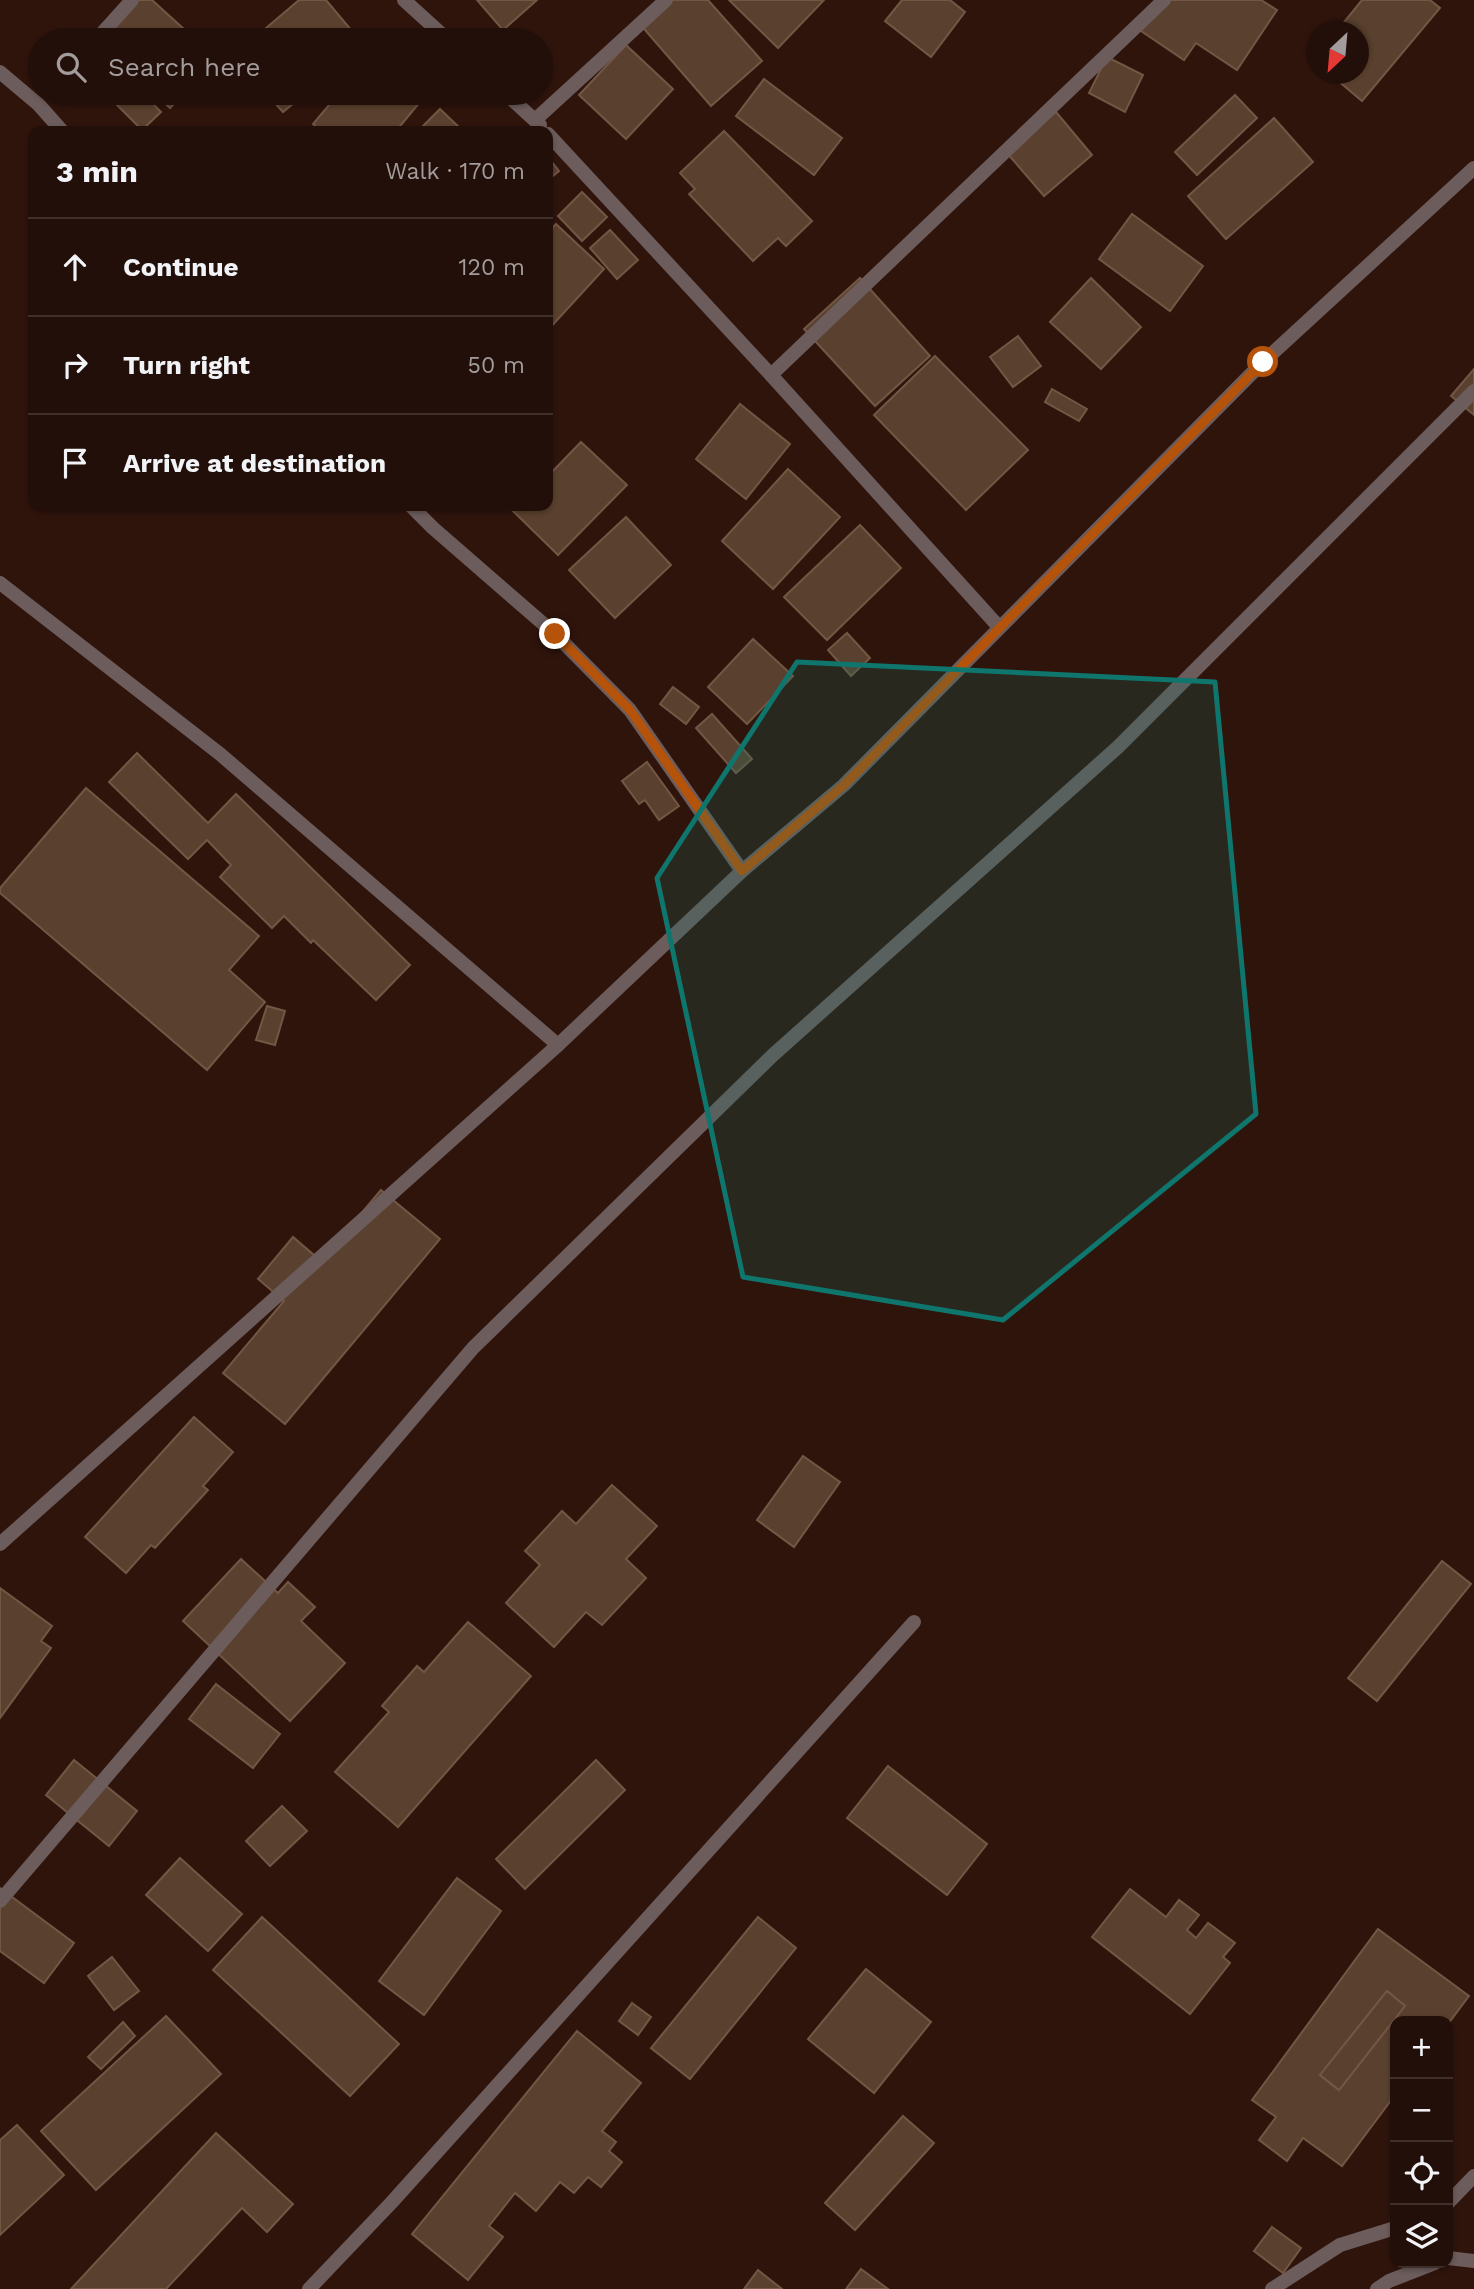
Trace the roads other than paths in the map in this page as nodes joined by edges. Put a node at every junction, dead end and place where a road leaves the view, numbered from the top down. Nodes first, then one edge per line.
1 (132, 0) edge
2 (404, 0) edge
3 (666, 0) edge
4 (1164, 0) edge
5 (107, 28) edge
6 (435, 28) edge
7 (0, 72) edge
8 (28, 96) edge
9 (553, 104) edge
10 (39, 105) edge
11 (518, 105) edge
12 (551, 105) edge
13 (535, 120) junction
14 (58, 126) edge
15 (541, 126) edge
16 (553, 139) edge
17 (1474, 168) edge
18 (771, 375) junction
19 (1474, 391) edge
20 (416, 511) edge
21 (0, 583) edge
22 (999, 627) junction
23 (742, 871) junction
24 (558, 1045) junction
25 (0, 1544) edge
26 (914, 1622) dead end
27 (0, 1901) edge
28 (1474, 2176) edge
29 (1453, 2198) edge
30 (1390, 2230) edge
31 (1453, 2256) edge
32 (1474, 2261) edge
33 (1422, 2268) edge
34 (309, 2289) edge
35 (1272, 2289) edge
36 (1377, 2289) edge

1 - 5 street
2 - 6 street
3 - 9 street
4 - 18 street
7 - 8 street
10 - 14 street
11 - 13 street
12 - 13 street
13 - 15 street
16 - 18 street
17 - 22 street
18 - 22 street
19 - 27 street
20 - 23 street
21 - 24 street
22 - 23 street
23 - 24 street
24 - 25 street
26 - 34 street
28 - 29 street
30 - 35 street
31 - 32 street
33 - 36 street

